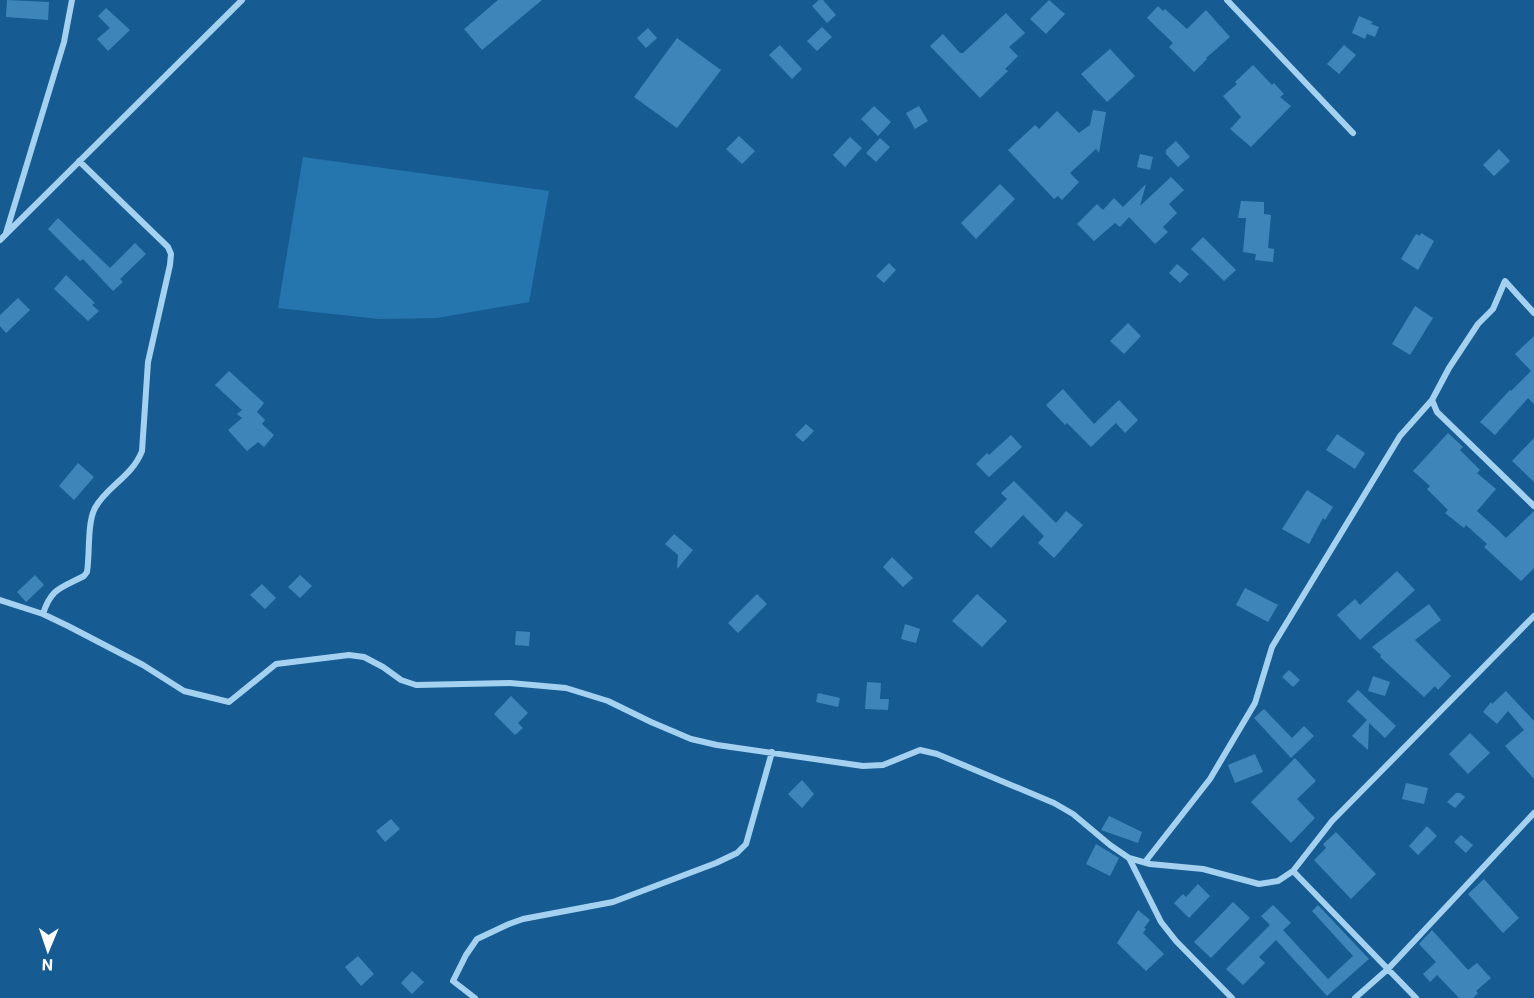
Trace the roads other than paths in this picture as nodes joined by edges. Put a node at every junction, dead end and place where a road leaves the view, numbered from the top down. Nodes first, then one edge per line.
1 (72, 0) edge
2 (242, 0) edge
3 (1227, 0) edge
4 (1353, 133) dead end
5 (79, 161) junction
6 (6, 233) junction
7 (0, 240) edge
8 (1534, 313) edge
9 (1432, 400) junction
10 (1534, 506) edge
11 (0, 600) edge
12 (43, 614) junction
13 (1534, 616) edge
14 (772, 752) junction
15 (1534, 813) edge
16 (1129, 858) junction
17 (1145, 862) junction
18 (1293, 872) junction
19 (1388, 969) junction
20 (476, 998) edge
21 (1233, 998) edge
22 (1355, 998) edge
23 (1416, 998) edge

1 - 6 street
2 - 5 street
3 - 4 street
5 - 6 street
5 - 12 street
6 - 7 street
8 - 9 street
9 - 10 street
9 - 17 street
11 - 12 street
12 - 14 street
13 - 18 street
14 - 16 street
14 - 20 street
15 - 19 street
16 - 17 street
16 - 21 street
17 - 18 street
18 - 19 street
19 - 22 street
19 - 23 street

